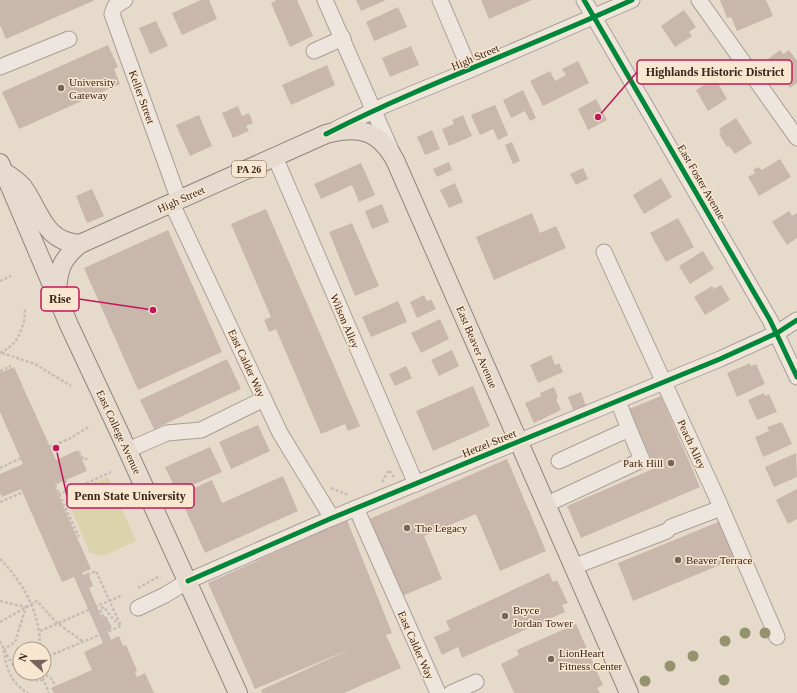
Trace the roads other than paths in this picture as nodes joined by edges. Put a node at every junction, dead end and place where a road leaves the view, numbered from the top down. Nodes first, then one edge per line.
1 (325, 0) edge
2 (440, 0) edge
3 (584, 0) edge
4 (632, 0) edge
5 (699, 0) edge
6 (120, 1) edge
7 (594, 17) junction
8 (343, 38) junction
9 (69, 39) dead end
10 (314, 51) dead end
11 (0, 67) edge
12 (470, 70) junction
13 (374, 109) junction
14 (326, 134) junction
15 (797, 138) edge
16 (275, 157) junction
17 (396, 160) junction
18 (1, 166) edge
19 (175, 202) junction
20 (80, 244) junction
21 (604, 252) dead end
22 (56, 296) junction
23 (797, 320) edge
24 (777, 333) junction
25 (797, 377) edge
26 (664, 382) junction
27 (264, 399) junction
28 (618, 401) junction
29 (629, 429) junction
30 (518, 442) junction
31 (128, 450) junction
32 (559, 461) dead end
33 (416, 484) junction
34 (354, 503) junction
35 (545, 504) junction
36 (721, 508) junction
37 (332, 518) junction
38 (573, 567) junction
39 (188, 581) junction
40 (138, 608) dead end
41 (778, 637) dead end
42 (476, 682) dead end
43 (238, 693) edge
44 (438, 693) edge
45 (451, 693) edge
46 (629, 693) edge

1 - 8 street, East Beaver Avenue
2 - 12 street
3 - 7 street, East Foster Avenue
4 - 7 street, High Street
5 - 15 street
6 - 19 street, Keller Street
7 - 12 street, High Street
7 - 24 street, East Foster Avenue
8 - 10 street
8 - 13 street, East Beaver Avenue
9 - 11 street
12 - 13 street, High Street
13 - 14 street, High Street
13 - 17 street, East Beaver Avenue
14 - 16 main road, High Street / PA 26
14 - 17 main road, High Street / PA 26
16 - 19 main road, High Street / PA 26
16 - 33 street, Wilson Alley
17 - 30 main road, East Beaver Avenue / PA 26
18 - 20 main road, East College Avenue
18 - 22 main road, East College Avenue
19 - 20 main road, High Street / PA 26
19 - 27 street, East Calder Way
20 - 22 main road
21 - 26 street, Peach Alley
22 - 31 main road, East College Avenue
23 - 24 street, Hetzel Street
24 - 25 street, East Foster Avenue
24 - 26 street, Hetzel Street
26 - 28 street, Hetzel Street
26 - 36 street, Peach Alley
27 - 31 street
27 - 37 street, East Calder Way
28 - 29 street
28 - 30 street, Hetzel Street
29 - 32 street
29 - 35 street
30 - 33 street, Hetzel Street
30 - 35 main road, East Beaver Avenue / PA 26
31 - 39 main road, East College Avenue
33 - 34 street, Hetzel Street
34 - 37 street, Hetzel Street
34 - 44 street, East Calder Way
35 - 38 main road, East Beaver Avenue / PA 26
36 - 38 street
36 - 41 street, Peach Alley
37 - 39 street, Hetzel Street
38 - 46 main road, East Beaver Avenue / PA 26
39 - 40 street, Hetzel Street
39 - 43 main road, East College Avenue
42 - 45 street

